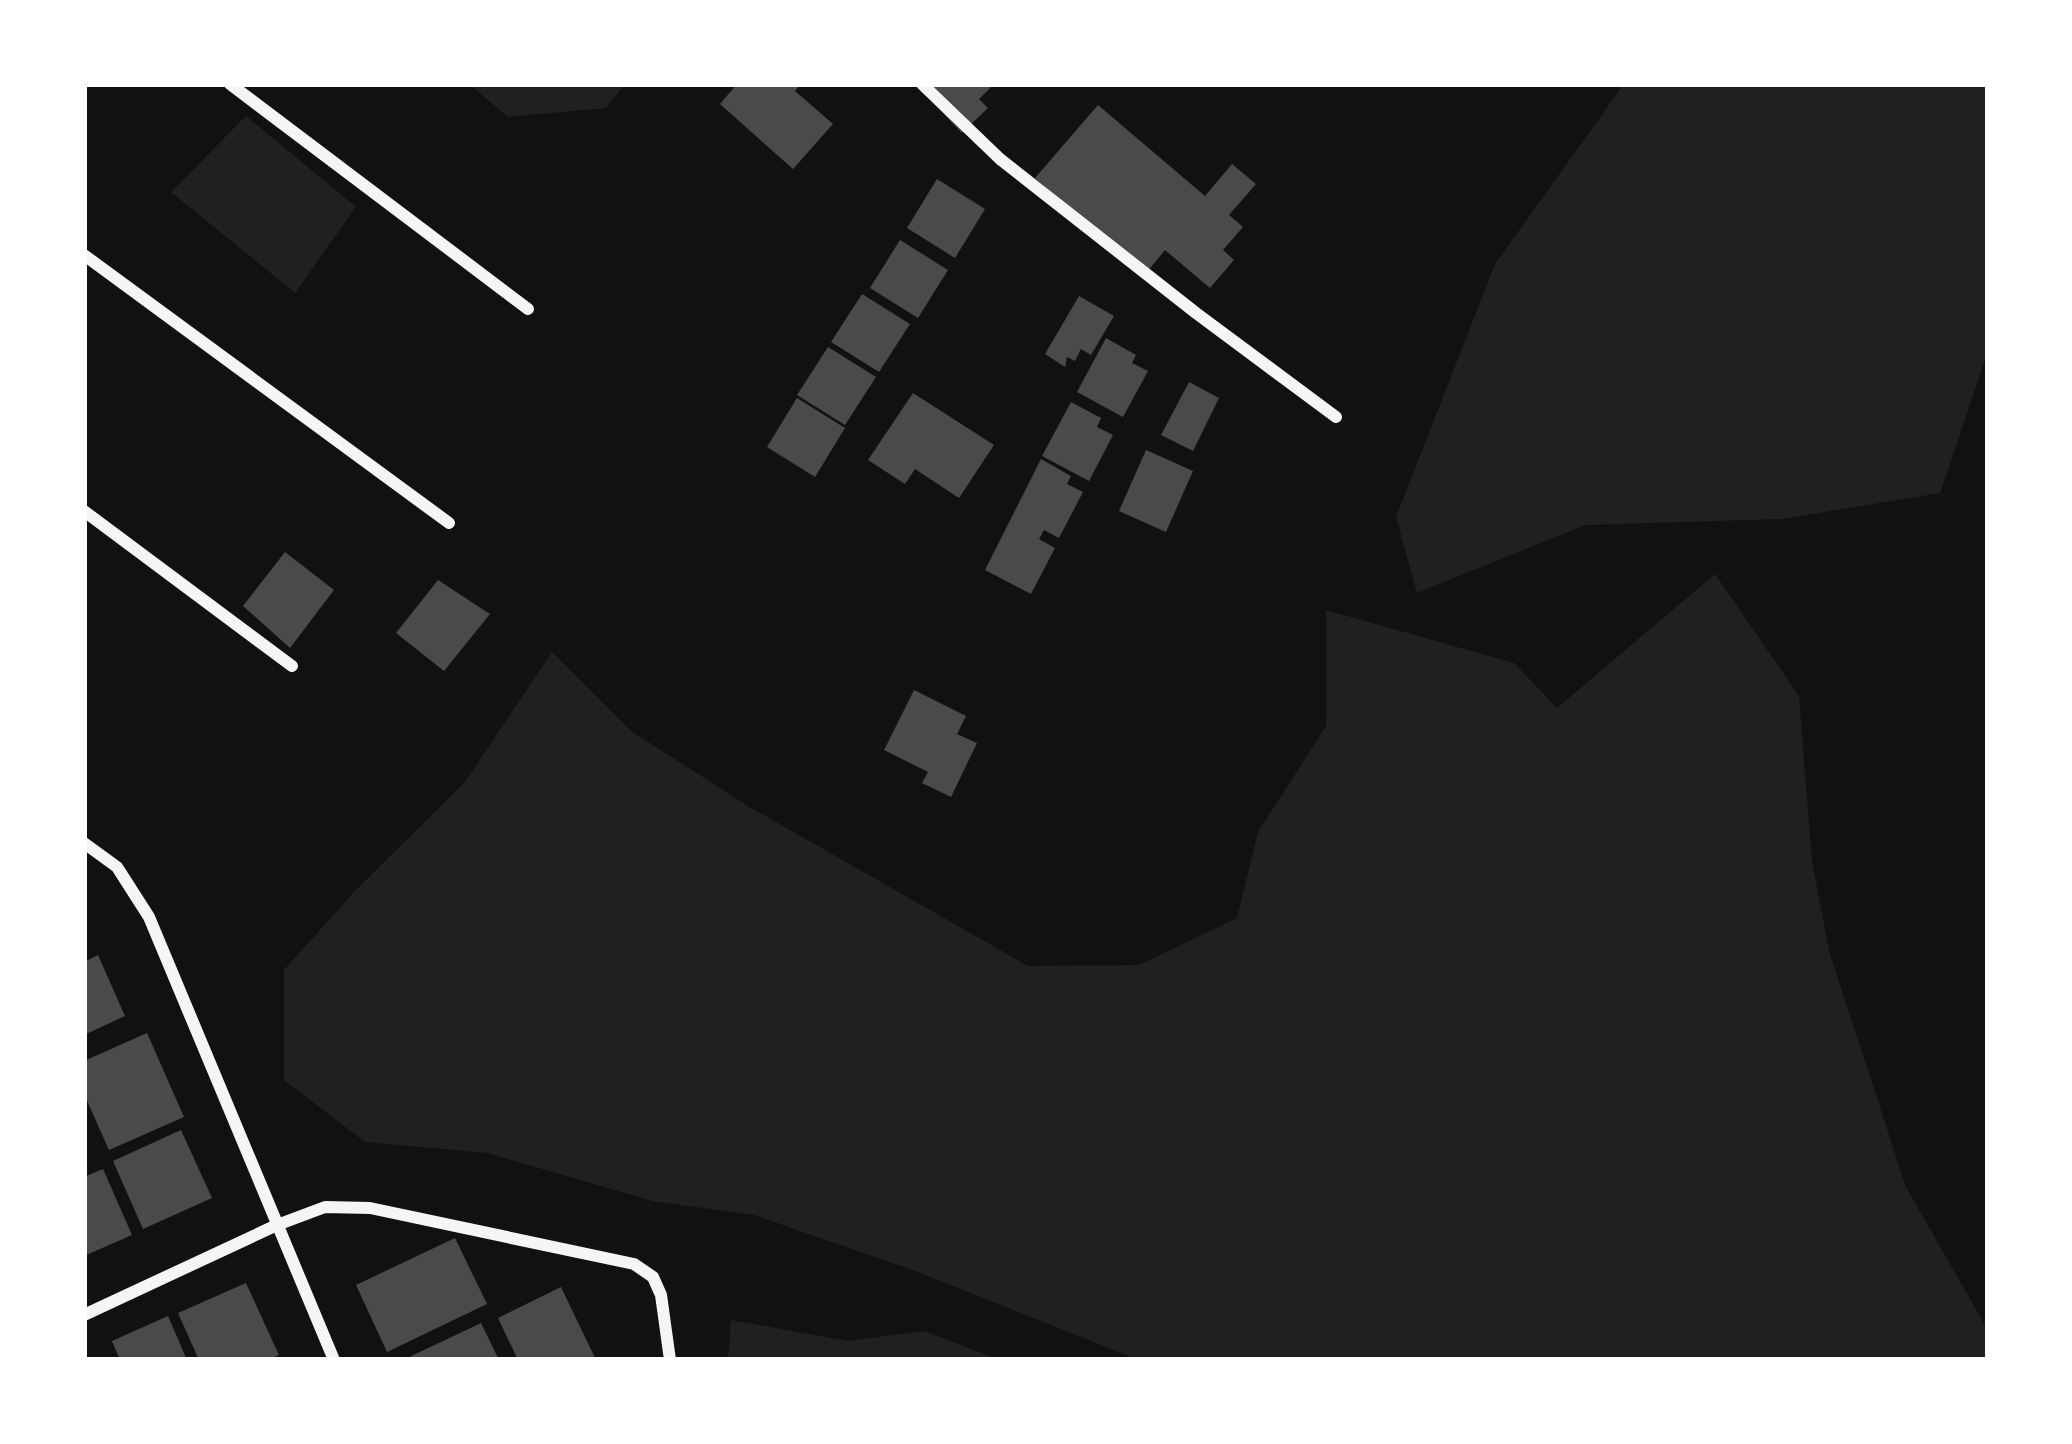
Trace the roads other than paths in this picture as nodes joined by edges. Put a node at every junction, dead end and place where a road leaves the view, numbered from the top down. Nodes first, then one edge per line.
1 (230, 84) edge
2 (922, 84) edge
3 (84, 255) edge
4 (528, 309) dead end
5 (1336, 417) dead end
6 (84, 511) edge
7 (449, 524) dead end
8 (292, 666) dead end
9 (84, 842) edge
10 (278, 1225) junction
11 (84, 1315) edge
12 (334, 1360) edge
13 (670, 1360) edge

1 - 4 street
2 - 5 street
3 - 7 street
6 - 8 street
9 - 10 street
10 - 11 street
10 - 12 street
10 - 13 street

